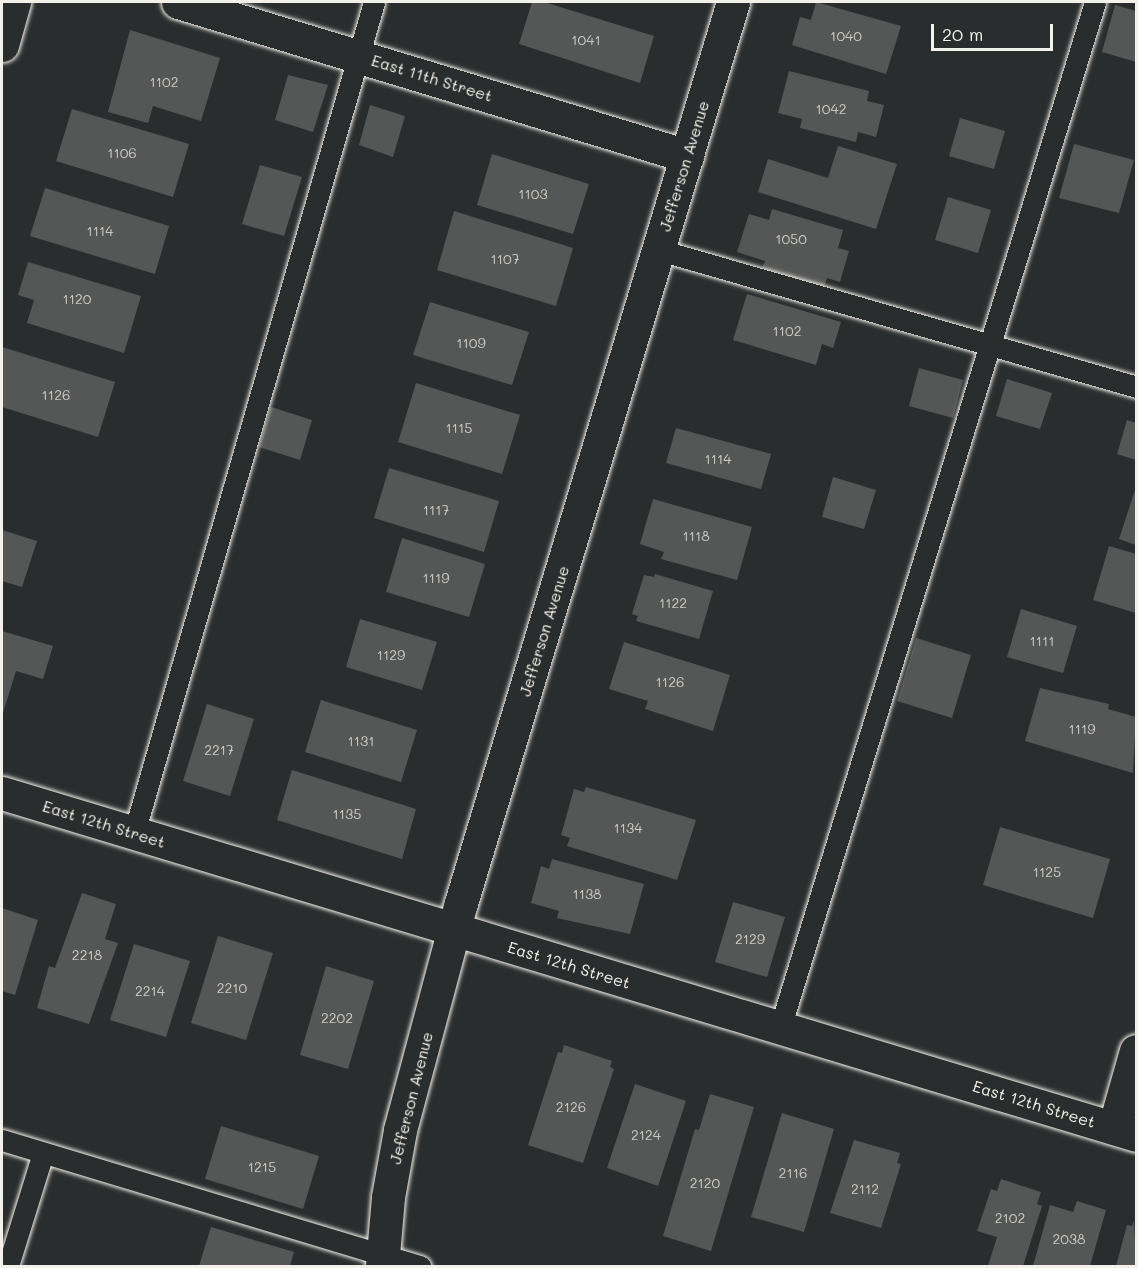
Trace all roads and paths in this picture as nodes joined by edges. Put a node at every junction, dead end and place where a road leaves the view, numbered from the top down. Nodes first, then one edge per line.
1 (14, 2) edge
2 (178, 2) edge
3 (374, 2) edge
4 (733, 2) edge
5 (1095, 2) edge
6 (2, 45) edge
7 (358, 56) junction
8 (687, 156) junction
9 (659, 250) junction
10 (988, 345) junction
11 (1137, 387) edge
12 (2, 794) edge
13 (134, 833) junction
14 (454, 930) junction
15 (780, 1028) junction
16 (1137, 1051) edge
17 (1125, 1131) edge
18 (2, 1140) edge
19 (44, 1153) junction
20 (382, 1261) edge
21 (8, 1266) edge
22 (420, 1266) edge

1 - 6 street
2 - 7 street, East 11th Street
3 - 7 lane
4 - 8 street, Jefferson Avenue
5 - 10 lane
7 - 8 street, East 11th Street
7 - 13 lane
8 - 9 street, Jefferson Avenue
9 - 10 lane
9 - 14 street, Jefferson Avenue
10 - 11 lane
10 - 15 lane
12 - 13 street, East 12th Street
13 - 14 street, East 12th Street
14 - 15 street, East 12th Street
14 - 20 street, Jefferson Avenue
15 - 17 street, East 12th Street
16 - 17 street
18 - 19 lane
19 - 20 lane
19 - 21 lane
20 - 22 lane

